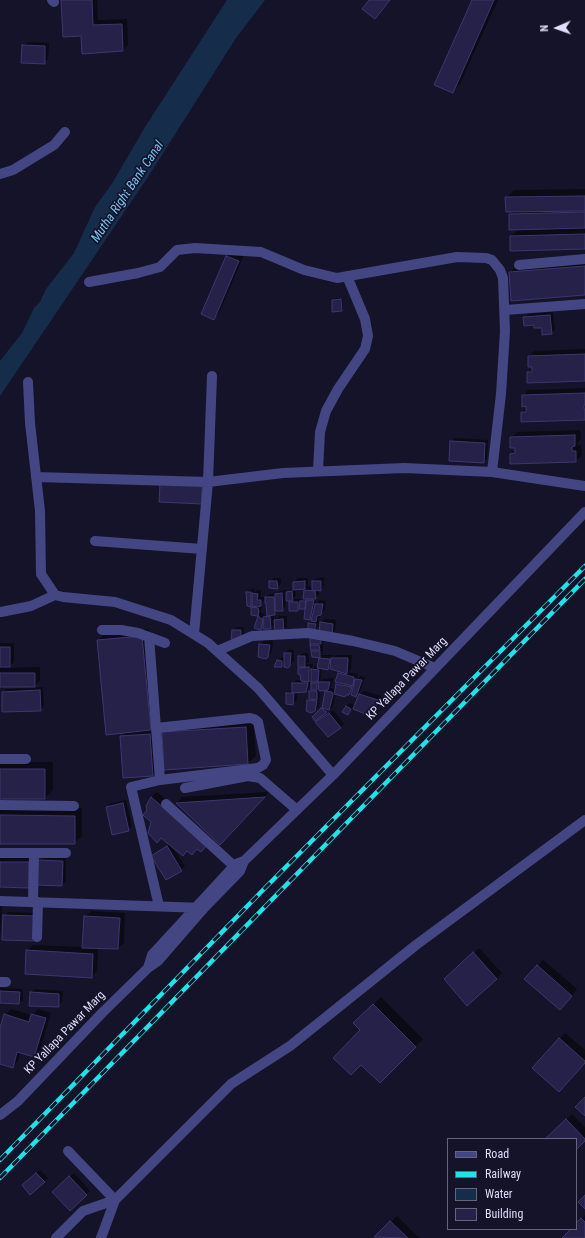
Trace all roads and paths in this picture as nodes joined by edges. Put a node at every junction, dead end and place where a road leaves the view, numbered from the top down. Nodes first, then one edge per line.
1 (65, 132) dead end
2 (0, 174) edge
3 (585, 259) edge
4 (519, 265) dead end
5 (347, 276) junction
6 (89, 282) dead end
7 (585, 304) edge
8 (505, 310) junction
9 (212, 376) dead end
10 (28, 382) dead end
11 (318, 471) junction
12 (492, 472) junction
13 (36, 477) junction
14 (208, 482) junction
15 (585, 486) edge
16 (585, 512) edge
17 (95, 541) dead end
18 (202, 549) junction
19 (55, 595) junction
20 (1, 612) dead end
21 (102, 630) dead end
22 (194, 634) junction
23 (149, 636) junction
24 (165, 643) dead end
25 (216, 651) junction
26 (435, 668) junction
27 (156, 728) junction
28 (0, 759) edge
29 (26, 759) dead end
30 (333, 775) junction
31 (160, 780) junction
32 (185, 788) dead end
33 (166, 804) dead end
34 (0, 805) edge
35 (74, 806) dead end
36 (297, 810) junction
37 (585, 820) edge
38 (0, 853) edge
39 (34, 853) junction
40 (66, 853) dead end
41 (244, 862) junction
42 (234, 866) junction
43 (0, 901) edge
44 (36, 902) junction
45 (159, 906) junction
46 (200, 908) junction
47 (37, 937) dead end
48 (0, 1115) edge
49 (68, 1151) dead end
50 (115, 1200) junction
51 (56, 1238) edge
52 (101, 1238) edge

1 - 2 street
3 - 4 street
5 - 6 street
5 - 8 street
5 - 11 street
7 - 8 street
8 - 12 street
9 - 14 street
10 - 13 street
11 - 12 street
11 - 14 street
12 - 15 street
13 - 14 street
13 - 19 street
14 - 18 street
16 - 26 street, KP Yallapa Pawar Marg
17 - 18 street
18 - 22 street
19 - 20 street
19 - 22 street
21 - 23 street
22 - 25 street
23 - 24 street
23 - 27 street
25 - 26 street
25 - 30 street
26 - 30 street, KP Yallapa Pawar Marg
27 - 31 street
27 - 31 street
28 - 29 street
30 - 36 street, KP Yallapa Pawar Marg
31 - 45 street
32 - 36 street
33 - 42 street
34 - 35 street
36 - 41 street, KP Yallapa Pawar Marg
37 - 50 street
38 - 39 street
39 - 40 street
39 - 44 street
41 - 42 street, KP Yallapa Pawar Marg
41 - 46 street, KP Yallapa Pawar Marg
42 - 46 street, KP Yallapa Pawar Marg
43 - 44 street
44 - 45 street
44 - 47 street
45 - 46 street
46 - 48 street, KP Yallapa Pawar Marg
49 - 50 street
50 - 51 street
50 - 52 street

